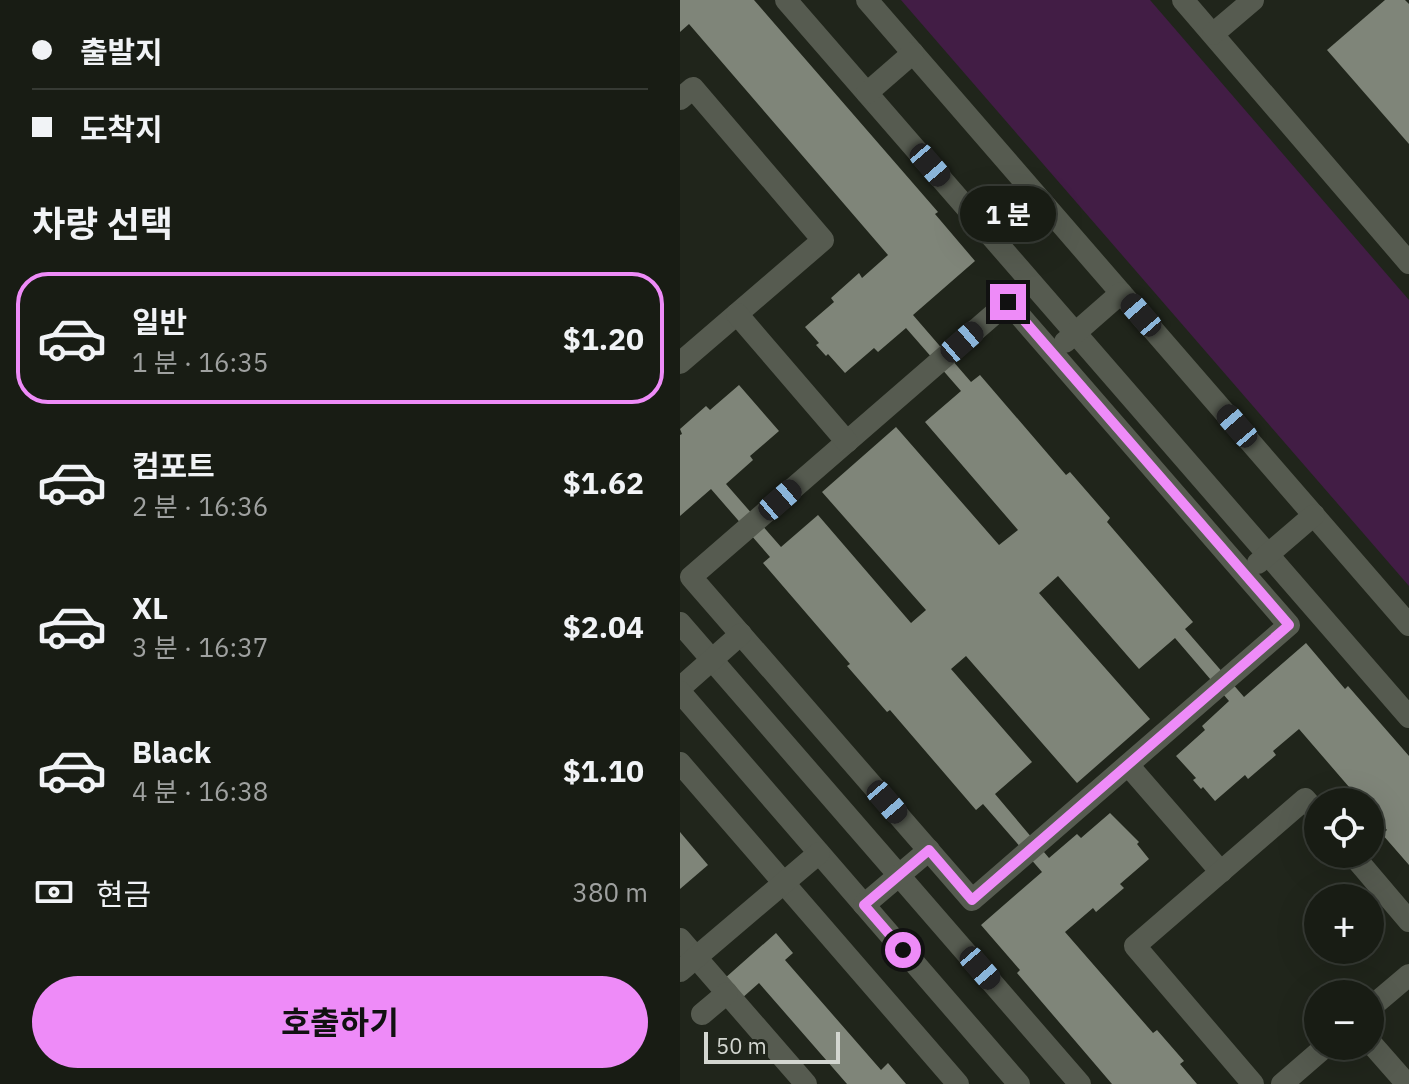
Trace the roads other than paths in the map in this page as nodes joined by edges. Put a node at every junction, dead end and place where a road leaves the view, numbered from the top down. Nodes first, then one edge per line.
1 (786, 0) edge
2 (867, 0) edge
3 (1183, 0) edge
4 (1253, 0) edge
5 (1213, 34) junction
6 (913, 53) junction
7 (867, 93) junction
8 (680, 99) edge
9 (1409, 263) edge
10 (1121, 293) junction
11 (737, 314) junction
12 (1076, 333) junction
13 (1052, 354) junction
14 (680, 363) edge
15 (847, 442) junction
16 (1314, 515) junction
17 (1268, 555) junction
18 (1245, 574) junction
19 (680, 623) edge
20 (1409, 625) edge
21 (741, 634) junction
22 (712, 660) junction
23 (680, 690) edge
24 (1409, 717) edge
25 (680, 763) edge
26 (1128, 765) junction
27 (1304, 800) edge
28 (929, 850) junction
29 (819, 853) junction
30 (1364, 868) edge
31 (1221, 872) junction
32 (899, 875) junction
33 (784, 883) junction
34 (864, 905) junction
35 (1409, 921) edge
36 (680, 939) edge
37 (688, 964) edge
38 (1409, 975) edge
39 (727, 993) junction
40 (1384, 996) edge
41 (702, 1014) dead end
42 (1384, 1058) edge
43 (1310, 1060) edge
44 (806, 1084) edge
45 (958, 1084) edge
46 (1019, 1084) edge
47 (1080, 1084) edge
48 (1253, 1084) edge
49 (1282, 1084) edge
50 (1407, 1084) edge

1 - 7 lane
2 - 6 lane
3 - 5 lane
4 - 5 lane
5 - 9 lane
6 - 7 lane
6 - 10 lane
7 - 12 lane
8 - 11 lane
10 - 12 lane
10 - 16 lane
11 - 14 lane
11 - 15 lane
12 - 13 lane
12 - 17 lane
13 - 15 lane
13 - 18 lane
15 - 21 lane
16 - 17 lane
16 - 20 lane
17 - 18 lane
17 - 24 lane
18 - 26 lane
19 - 22 lane
21 - 22 lane
21 - 28 lane
22 - 23 lane
22 - 32 lane
23 - 29 lane
25 - 33 lane
26 - 28 lane
26 - 31 lane
27 - 31 lane
28 - 32 lane
29 - 33 lane
29 - 34 lane
30 - 35 lane
31 - 48 lane
32 - 34 lane
32 - 47 lane
33 - 37 lane
33 - 45 lane
34 - 46 lane
36 - 37 lane
37 - 39 lane
38 - 40 lane
39 - 41 lane
39 - 44 lane
42 - 50 lane
43 - 49 lane

